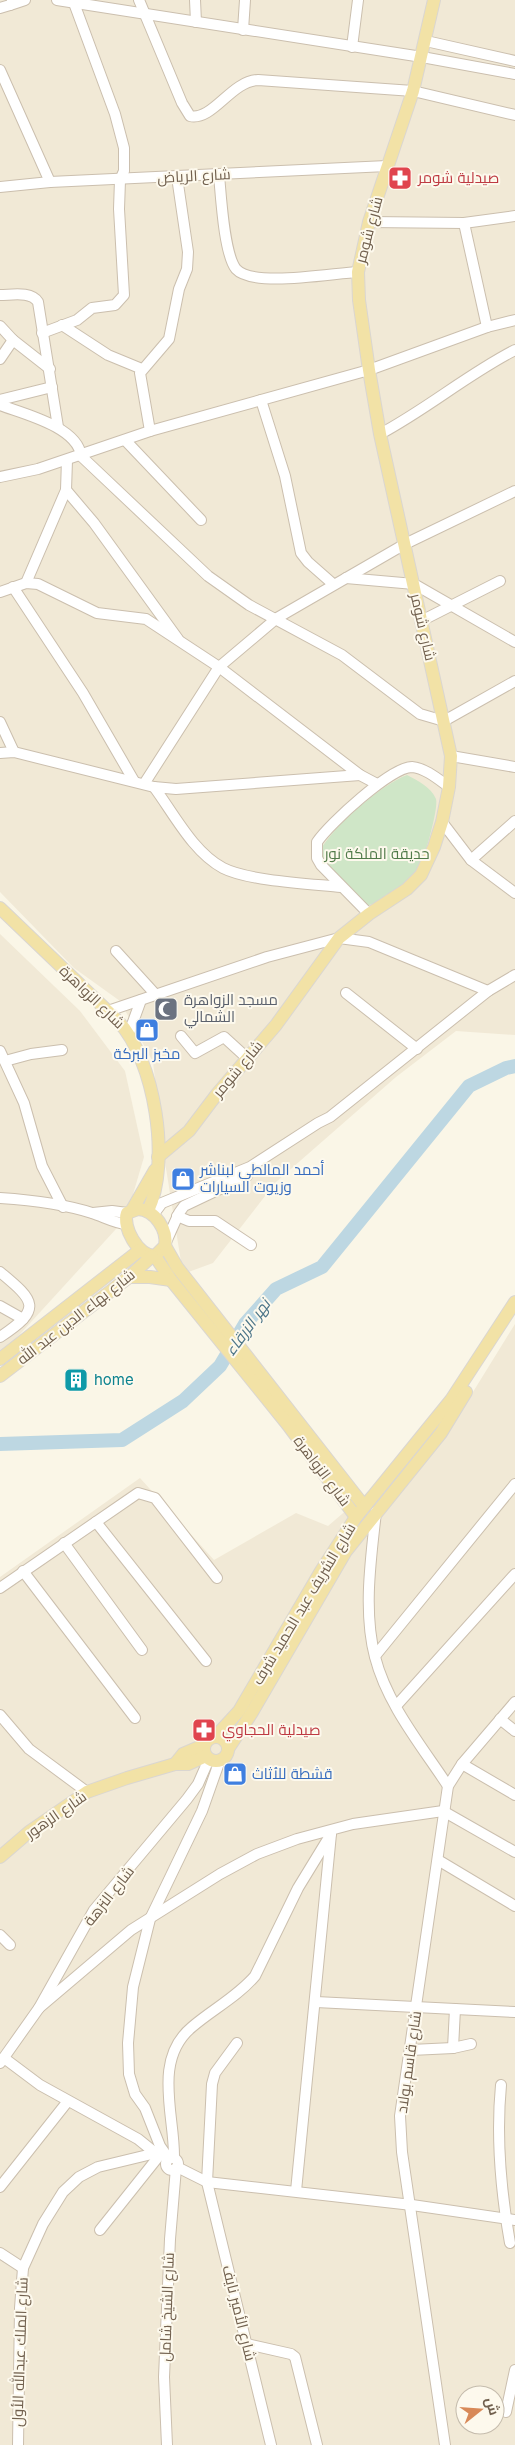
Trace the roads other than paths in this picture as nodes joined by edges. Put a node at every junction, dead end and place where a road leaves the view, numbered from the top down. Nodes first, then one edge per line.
1 (25, 0) edge
2 (57, 0) edge
3 (139, 0) edge
4 (195, 0) edge
5 (244, 0) edge
6 (358, 0) edge
7 (434, 0) edge
8 (74, 4) junction
9 (5, 6) edge
10 (147, 15) junction
11 (196, 22) junction
12 (243, 30) junction
13 (426, 41) junction
14 (352, 47) junction
15 (422, 57) junction
16 (515, 62) edge
17 (0, 70) edge
18 (515, 74) edge
19 (413, 91) junction
20 (515, 115) edge
21 (388, 166) junction
22 (219, 174) junction
23 (177, 177) junction
24 (120, 180) junction
25 (50, 182) junction
26 (0, 187) edge
27 (515, 216) edge
28 (369, 222) junction
29 (464, 223) junction
30 (358, 272) junction
31 (0, 295) edge
32 (515, 320) edge
33 (62, 325) junction
34 (0, 326) edge
35 (487, 327) junction
36 (42, 332) junction
37 (13, 340) junction
38 (515, 350) edge
39 (0, 359) edge
40 (50, 369) junction
41 (142, 369) junction
42 (369, 370) junction
43 (52, 387) junction
44 (0, 400) edge
45 (261, 400) junction
46 (0, 405) edge
47 (58, 427) junction
48 (150, 431) junction
49 (380, 434) junction
50 (125, 440) junction
51 (81, 456) junction
52 (67, 460) junction
53 (0, 477) edge
54 (66, 490) junction
55 (515, 491) edge
56 (201, 520) dead end
57 (405, 544) junction
58 (346, 578) junction
59 (500, 581) dead end
60 (26, 584) junction
61 (333, 584) junction
62 (414, 584) junction
63 (13, 587) junction
64 (0, 592) edge
65 (452, 605) junction
66 (277, 618) junction
67 (421, 621) junction
68 (515, 642) edge
69 (180, 643) junction
70 (219, 667) junction
71 (515, 681) edge
72 (444, 721) junction
73 (0, 722) edge
74 (14, 752) junction
75 (0, 753) edge
76 (452, 756) junction
77 (515, 766) edge
78 (360, 775) junction
79 (139, 782) junction
80 (377, 784) junction
81 (154, 787) junction
82 (449, 787) junction
83 (515, 821) edge
84 (442, 822) junction
85 (471, 860) junction
86 (341, 887) junction
87 (515, 893) edge
88 (0, 908) edge
89 (369, 914) junction
90 (339, 938) junction
91 (116, 951) dead end
92 (515, 975) edge
93 (488, 991) junction
94 (346, 993) dead end
95 (156, 995) junction
96 (141, 1000) junction
97 (108, 1012) junction
98 (129, 1033) junction
99 (181, 1036) dead end
100 (417, 1049) junction
101 (62, 1050) dead end
102 (0, 1051) edge
103 (247, 1058) junction
104 (5, 1061) junction
105 (330, 1117) junction
106 (158, 1161) junction
107 (0, 1198) edge
108 (63, 1207) junction
109 (151, 1213) junction
110 (128, 1215) junction
111 (177, 1216) junction
112 (165, 1244) junction
113 (251, 1245) dead end
114 (149, 1254) junction
115 (0, 1272) edge
116 (129, 1277) junction
117 (171, 1280) junction
118 (515, 1302) edge
119 (0, 1306) edge
120 (205, 1312) junction
121 (515, 1313) edge
122 (23, 1320) junction
123 (0, 1337) edge
124 (2, 1353) edge
125 (0, 1376) edge
126 (291, 1421) junction
127 (437, 1429) junction
128 (515, 1484) edge
129 (374, 1494) junction
130 (354, 1496) junction
131 (377, 1510) junction
132 (360, 1512) junction
133 (96, 1522) junction
134 (360, 1531) junction
135 (373, 1540) junction
136 (64, 1543) junction
137 (346, 1551) junction
138 (23, 1571) junction
139 (515, 1574) edge
140 (217, 1578) dead end
141 (0, 1588) edge
142 (142, 1650) dead end
143 (375, 1656) junction
144 (206, 1661) dead end
145 (515, 1702) edge
146 (396, 1706) junction
147 (0, 1715) edge
148 (135, 1718) dead end
149 (500, 1719) junction
150 (515, 1730) edge
151 (215, 1737) junction
152 (228, 1748) junction
153 (210, 1755) junction
154 (462, 1764) junction
155 (448, 1786) junction
156 (87, 1792) junction
157 (515, 1795) edge
158 (443, 1811) junction
159 (332, 1831) junction
160 (515, 1852) edge
161 (0, 1857) edge
162 (438, 1860) junction
163 (515, 1906) edge
164 (150, 1919) junction
165 (0, 1935) edge
166 (10, 1945) dead end
167 (316, 2002) junction
168 (416, 2005) junction
169 (40, 2008) junction
170 (456, 2009) junction
171 (515, 2012) edge
172 (238, 2042) dead end
173 (471, 2044) dead end
174 (453, 2048) junction
175 (411, 2050) junction
176 (2, 2060) edge
177 (501, 2085) dead end
178 (68, 2101) junction
179 (168, 2161) junction
180 (207, 2182) junction
181 (0, 2187) edge
182 (296, 2192) junction
183 (412, 2206) junction
184 (510, 2220) edge
185 (100, 2230) dead end
186 (510, 2243) dead end
187 (0, 2253) edge
188 (23, 2268) junction
189 (247, 2344) junction
190 (515, 2370) edge
191 (506, 2412) dead end
192 (18, 2445) edge
193 (167, 2445) edge
194 (271, 2445) edge
195 (317, 2445) edge
196 (445, 2445) edge

1 - 9 street
2 - 8 street
3 - 10 street
4 - 11 street
5 - 12 street
6 - 14 street
7 - 13 main road, شارع شومر
8 - 10 street
8 - 24 street
10 - 11 street
10 - 19 street
11 - 12 street
12 - 14 street
13 - 15 main road, شارع شومر
13 - 16 street
14 - 15 street
15 - 18 street
15 - 19 main road, شارع شومر
17 - 25 street
19 - 20 street
19 - 21 main road, شارع شومر
21 - 22 street, شارع الرياض
21 - 28 main road, شارع شومر
22 - 23 street, شارع الرياض
22 - 30 street
23 - 24 street, شارع الرياض
23 - 41 street
24 - 25 street, شارع الرياض
24 - 33 street
25 - 26 street, شارع الرياض
27 - 29 street
28 - 29 street
28 - 30 main road, شارع شومر
29 - 35 street
30 - 42 main road, شارع شومر
31 - 36 street
32 - 35 street
33 - 36 street
33 - 41 street
34 - 37 street
35 - 42 street
36 - 40 street
37 - 39 street
37 - 40 street
38 - 49 street
40 - 43 street
41 - 48 street
42 - 45 street
42 - 49 main road, شارع شومر
43 - 44 street
43 - 47 street
45 - 48 street
45 - 61 street
46 - 47 street
47 - 51 street
48 - 50 street
49 - 57 main road, شارع شومر
50 - 51 street
50 - 56 street
51 - 52 street
51 - 66 street
52 - 53 street
52 - 54 street
54 - 60 street
54 - 69 street
55 - 57 street
57 - 58 street
57 - 62 main road, شارع شومر
58 - 61 street
58 - 62 street
59 - 65 street
60 - 63 street
60 - 69 street
61 - 66 street
62 - 65 street
62 - 67 main road, شارع شومر
63 - 64 street
63 - 79 street
65 - 67 street
65 - 68 street
66 - 70 street
66 - 72 street
67 - 72 main road, شارع شومر
69 - 70 street
70 - 78 street
70 - 79 street
71 - 72 street
72 - 76 main road, شارع شومر
73 - 74 street
74 - 75 street
74 - 79 street
76 - 77 street
76 - 82 main road, شارع شومر
78 - 80 street
78 - 81 street
79 - 81 street
80 - 82 street
80 - 86 street
81 - 86 street
82 - 84 main road, شارع شومر
83 - 85 street
84 - 85 street
84 - 89 main road, شارع شومر
85 - 87 street
86 - 89 street
88 - 97 main road, شارع الزواهرة
89 - 90 main road, شارع شومر
90 - 93 street
90 - 95 street
90 - 103 main road, شارع شومر
91 - 95 street
92 - 93 street
93 - 100 street
94 - 100 street
95 - 96 street
96 - 97 street
96 - 98 street
97 - 98 main road, شارع الزواهرة
98 - 106 main road, شارع الزواهرة
99 - 103 street
100 - 105 street
101 - 104 street
102 - 104 street
103 - 106 main road, شارع شومر
104 - 108 street
105 - 109 street
105 - 111 street
106 - 109 main road, شارع الزواهرة
106 - 110 main road
107 - 108 street
108 - 110 street
109 - 110 main road
109 - 112 main road
110 - 114 main road
111 - 112 street
111 - 113 street
112 - 114 main road
112 - 120 main road
114 - 116 main road, شارع بهاء الدين عبد الله
114 - 117 main road
114 - 124 main road, شارع بهاء الدين عبد الله
115 - 122 street
116 - 117 main road
116 - 125 main road, شارع بهاء الدين عبد الله
117 - 120 main road
118 - 127 main road, شارع الشريف عبد الحميد شرف
119 - 122 street
120 - 126 main road
121 - 127 main road, شارع الشريف عبد الحميد شرف
122 - 123 street
126 - 130 main road, شارع الزواهرة
126 - 132 main road, شارع الزواهرة
127 - 129 main road, شارع الشريف عبد الحميد شرف
127 - 131 main road, شارع الشريف عبد الحميد شرف
128 - 143 street
129 - 130 main road
129 - 132 main road, شارع الشريف عبد الحميد شرف
130 - 132 main road, شارع الزواهرة
131 - 134 main road, شارع الشريف عبد الحميد شرف
131 - 135 street
132 - 137 main road
132 - 151 main road, شارع الشريف عبد الحميد شرف
133 - 136 street
133 - 140 street
133 - 144 street
134 - 135 street
134 - 137 main road, شارع الشريف عبد الحميد شرف
135 - 143 street
136 - 138 street
136 - 142 street
137 - 152 main road, شارع الشريف عبد الحميد شرف
138 - 141 street
138 - 148 street
139 - 146 street
143 - 146 street
145 - 149 street, شارع قاسم بولاد
146 - 155 street
147 - 156 street
149 - 150 street
149 - 154 street, شارع قاسم بولاد
151 - 152 main road
151 - 153 main road, شارع الشريف عبد الحميد شرف
152 - 153 main road, شارع الشريف عبد الحميد شرف
153 - 156 main road, شارع الزهور
153 - 164 street
153 - 169 street, شارع النزهة
154 - 155 street, شارع قاسم بولاد
154 - 157 street
155 - 158 street, شارع قاسم بولاد
156 - 161 main road, شارع الزهور
158 - 159 street
158 - 160 street
158 - 162 street, شارع قاسم بولاد
159 - 164 street
159 - 167 street
159 - 179 street, شارع الشيخ شامل
162 - 163 street
162 - 168 street, شارع قاسم بولاد
164 - 169 street
164 - 179 street
165 - 166 street
167 - 168 street
167 - 182 street
168 - 170 street
168 - 175 street, شارع قاسم بولاد
169 - 176 street, شارع النزهة
170 - 171 street
170 - 174 street
172 - 180 street, شارع الأمير نايف
173 - 174 street
174 - 175 street
175 - 183 street, شارع قاسم بولاد
176 - 178 street
177 - 184 street
178 - 179 street
178 - 181 street
179 - 180 street
179 - 185 street
179 - 188 street, شارع الملك عبدالله الأول
179 - 193 street, شارع الشيخ شامل
180 - 182 street
180 - 189 street, شارع الأمير نايف
182 - 183 street
183 - 184 street
183 - 196 street, شارع قاسم بولاد
184 - 186 street
187 - 188 street
188 - 192 street, شارع الملك عبدالله الأول
189 - 194 street, شارع الأمير نايف
189 - 195 street
190 - 191 street

